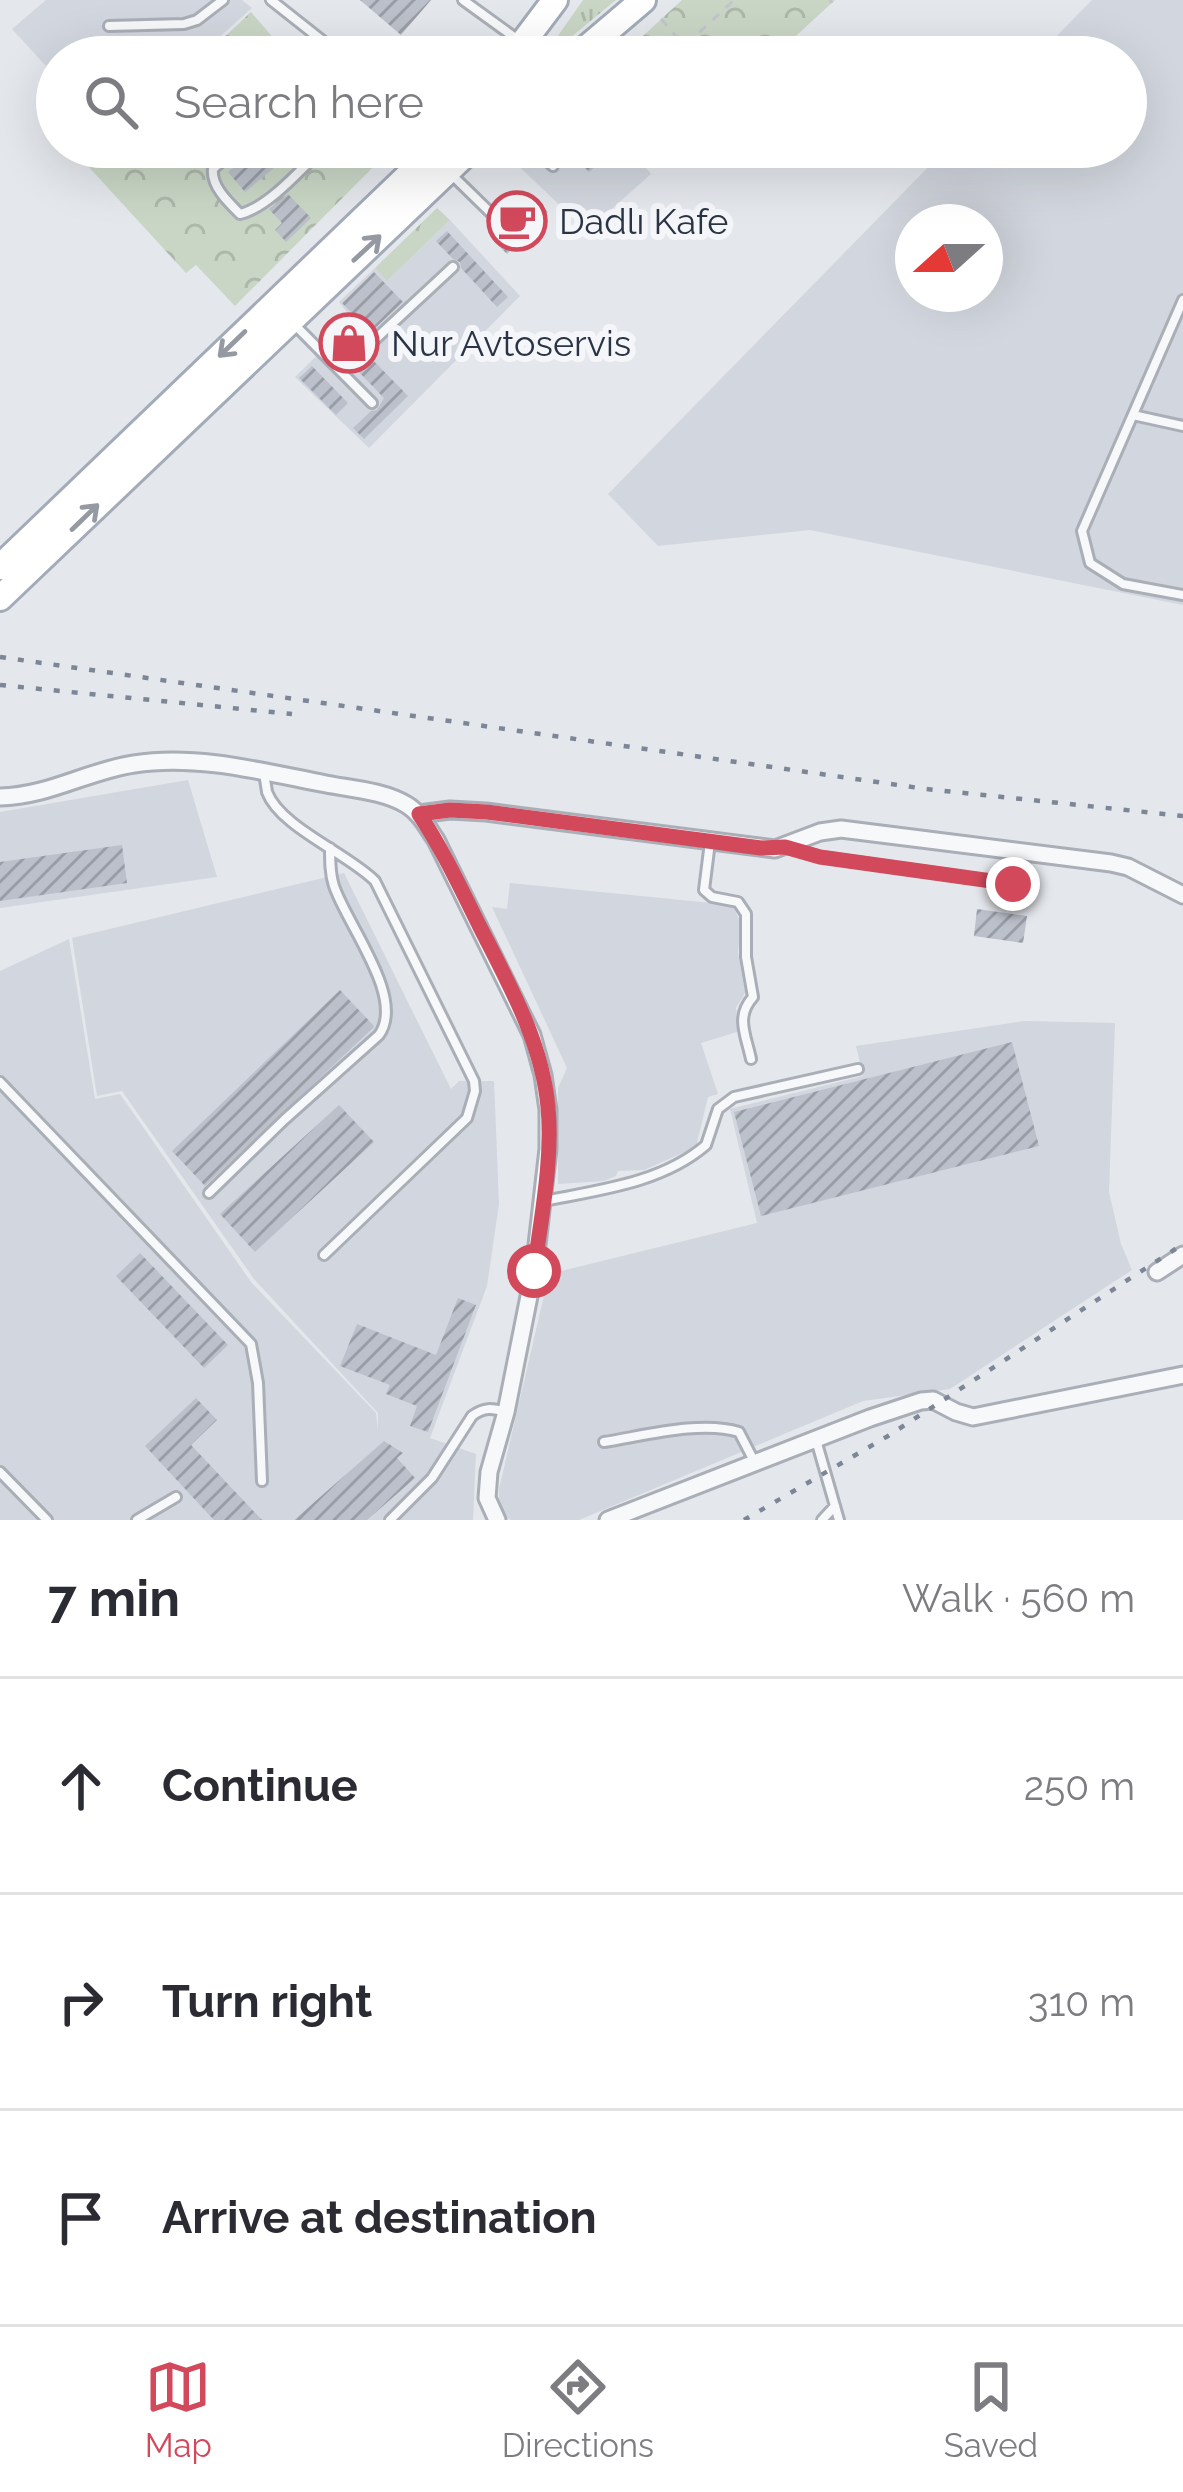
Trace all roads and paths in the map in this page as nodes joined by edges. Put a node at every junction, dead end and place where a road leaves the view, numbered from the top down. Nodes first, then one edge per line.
1 (223, 0) edge
2 (271, 0) edge
3 (464, 0) edge
4 (556, 0) edge
5 (720, 0) edge
6 (734, 0) edge
7 (286, 4) edge
8 (726, 7) junction
9 (652, 9) edge
10 (109, 26) dead end
11 (320, 36) edge
12 (502, 36) edge
13 (528, 36) edge
14 (610, 36) edge
15 (676, 36) edge
16 (696, 36) edge
17 (214, 168) edge
18 (301, 168) edge
19 (416, 168) edge
20 (452, 168) edge
21 (449, 171) junction
22 (497, 218) dead end
23 (453, 268) dead end
24 (1183, 300) edge
25 (291, 320) junction
26 (341, 371) junction
27 (372, 403) dead end
28 (1133, 415) junction
29 (1183, 426) edge
30 (0, 568) edge
31 (1183, 596) edge
32 (0, 598) edge
33 (264, 772) junction
34 (0, 797) edge
35 (419, 814) junction
36 (710, 840) junction
37 (330, 847) junction
38 (785, 847) junction
39 (1013, 884) dead end
40 (1183, 895) edge
41 (751, 1060) dead end
42 (858, 1069) dead end
43 (0, 1082) edge
44 (209, 1193) dead end
45 (543, 1201) junction
46 (324, 1255) dead end
47 (1183, 1255) edge
48 (1157, 1272) dead end
49 (1183, 1375) edge
50 (506, 1412) junction
51 (816, 1439) junction
52 (604, 1442) dead end
53 (755, 1463) junction
54 (0, 1472) edge
55 (262, 1481) dead end
56 (176, 1497) dead end
57 (835, 1505) junction
58 (47, 1520) edge
59 (137, 1520) edge
60 (390, 1520) edge
61 (497, 1520) edge
62 (608, 1520) edge
63 (822, 1520) edge
64 (839, 1520) edge

1 - 10 lane
2 - 7 lane
3 - 12 lane
4 - 13 main road
5 - 8 path
6 - 8 path
7 - 11 lane
8 - 16 path
9 - 14 main road
9 - 15 path
17 - 18 lane
19 -> 30 main road
20 - 21 main road
21 - 22 lane
25 -> 21 main road
23 - 26 lane
24 - 28 lane
25 - 26 lane
32 -> 25 main road
26 - 27 lane
28 - 29 lane
28 - 31 lane
33 - 34 street
33 - 35 street
33 - 37 lane
35 - 36 street
35 - 45 street
36 - 38 street
36 - 41 lane
37 - 44 lane
37 - 46 lane
38 - 39 lane
38 - 40 street
42 - 45 lane
43 - 55 lane
45 - 50 street
47 - 48 street
49 - 51 street
50 - 60 lane
50 - 61 street
51 - 53 street
51 - 57 lane
52 - 53 lane
53 - 62 street
54 - 58 lane
56 - 59 lane
57 - 63 lane
57 - 64 lane

